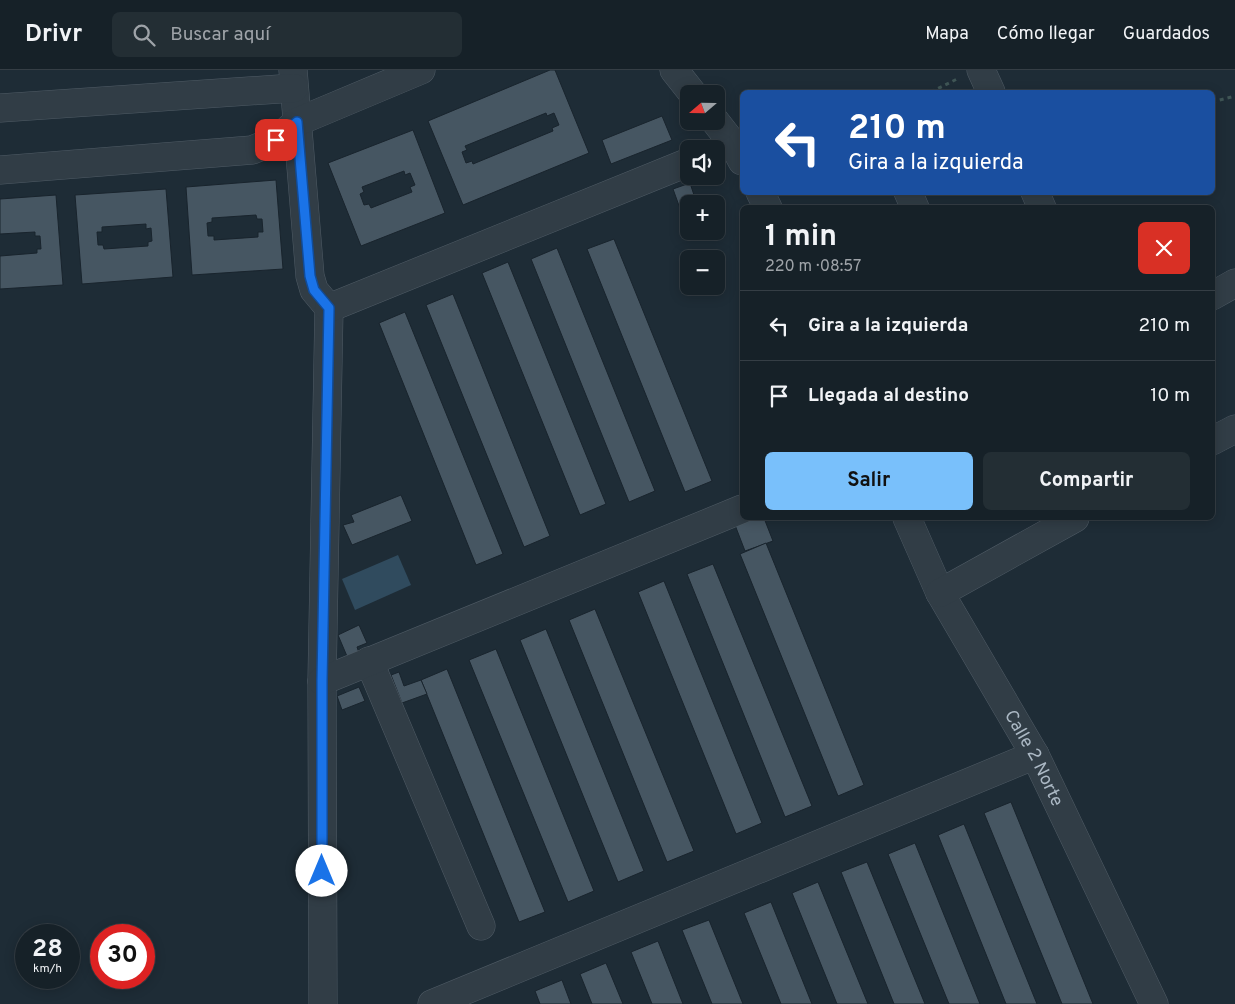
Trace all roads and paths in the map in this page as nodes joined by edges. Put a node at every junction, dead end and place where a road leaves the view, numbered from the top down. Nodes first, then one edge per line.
1 (421, 70) edge
2 (674, 70) edge
3 (971, 74) edge
4 (294, 79) edge
5 (686, 85) edge
6 (935, 90) edge
7 (989, 90) edge
8 (1235, 96) edge
9 (1215, 101) edge
10 (0, 108) edge
11 (297, 122) junction
12 (720, 130) edge
13 (731, 152) edge
14 (680, 166) edge
15 (0, 170) edge
16 (1235, 283) edge
17 (1215, 294) edge
18 (329, 308) junction
19 (1235, 429) edge
20 (1215, 439) edge
21 (740, 510) edge
22 (908, 520) edge
23 (1071, 520) edge
24 (940, 593) junction
25 (369, 661) junction
26 (322, 681) junction
27 (1035, 755) junction
28 (481, 926) dead end
29 (323, 1004) edge
30 (432, 1004) edge
31 (1154, 1004) edge

1 - 11 street
2 - 5 street
3 - 6 path
3 - 7 street
4 - 10 street
4 - 11 street
8 - 9 path
11 - 15 street
11 - 18 street
12 - 13 street
14 - 18 street
16 - 17 street
18 - 26 street
19 - 20 street
21 - 25 street
22 - 24 street, Calle 2 Norte
23 - 24 street
24 - 27 street, Calle 2 Norte
25 - 26 street
25 - 28 street
26 - 29 street
27 - 30 street
27 - 31 street, Calle 2 Norte

